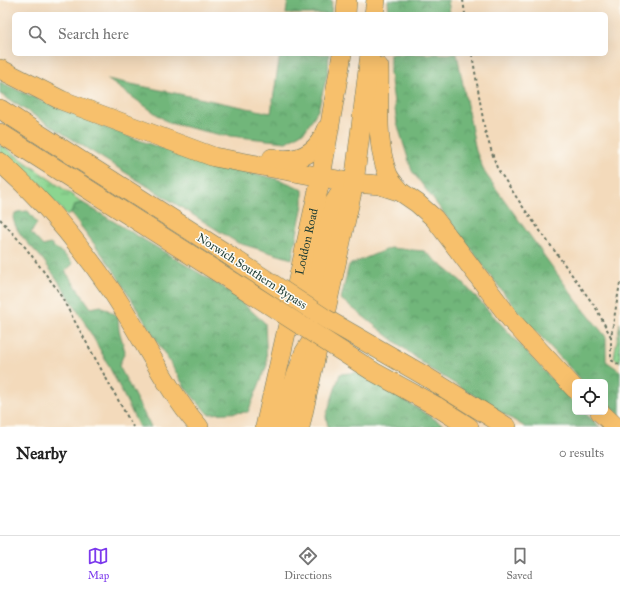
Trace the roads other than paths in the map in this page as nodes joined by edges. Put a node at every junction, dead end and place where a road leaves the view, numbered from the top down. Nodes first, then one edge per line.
1 (347, 0) edge
2 (376, 0) edge
3 (346, 12) edge
4 (376, 12) edge
5 (342, 56) edge
6 (370, 56) edge
7 (378, 56) edge
8 (0, 69) edge
9 (0, 109) edge
10 (332, 116) junction
11 (0, 133) edge
12 (174, 142) junction
13 (0, 162) edge
14 (321, 177) junction
15 (354, 183) junction
16 (401, 192) junction
17 (324, 322) junction
18 (275, 383) junction
19 (572, 386) edge
20 (603, 415) edge
21 (199, 427) edge
22 (265, 427) edge
23 (282, 427) edge
24 (300, 427) edge
25 (469, 427) edge
26 (507, 427) edge
27 (616, 427) edge

1 - 3 highway
2 - 4 highway
5 - 10 highway, Loddon Road
6 - 15 highway
7 - 16 highway
8 - 12 highway
9 - 26 highway, Norwich Southern Bypass, bridge
10 - 12 highway
10 - 14 highway, Loddon Road
11 - 25 highway, Norwich Southern Bypass, bridge
12 - 14 highway
13 - 21 highway
14 - 15 highway
14 - 18 highway, Loddon Road
15 - 16 highway
15 - 17 highway
15 - 18 highway
16 - 19 highway
17 - 23 highway
17 - 24 highway
18 - 22 highway, Loddon Road
20 - 27 highway

